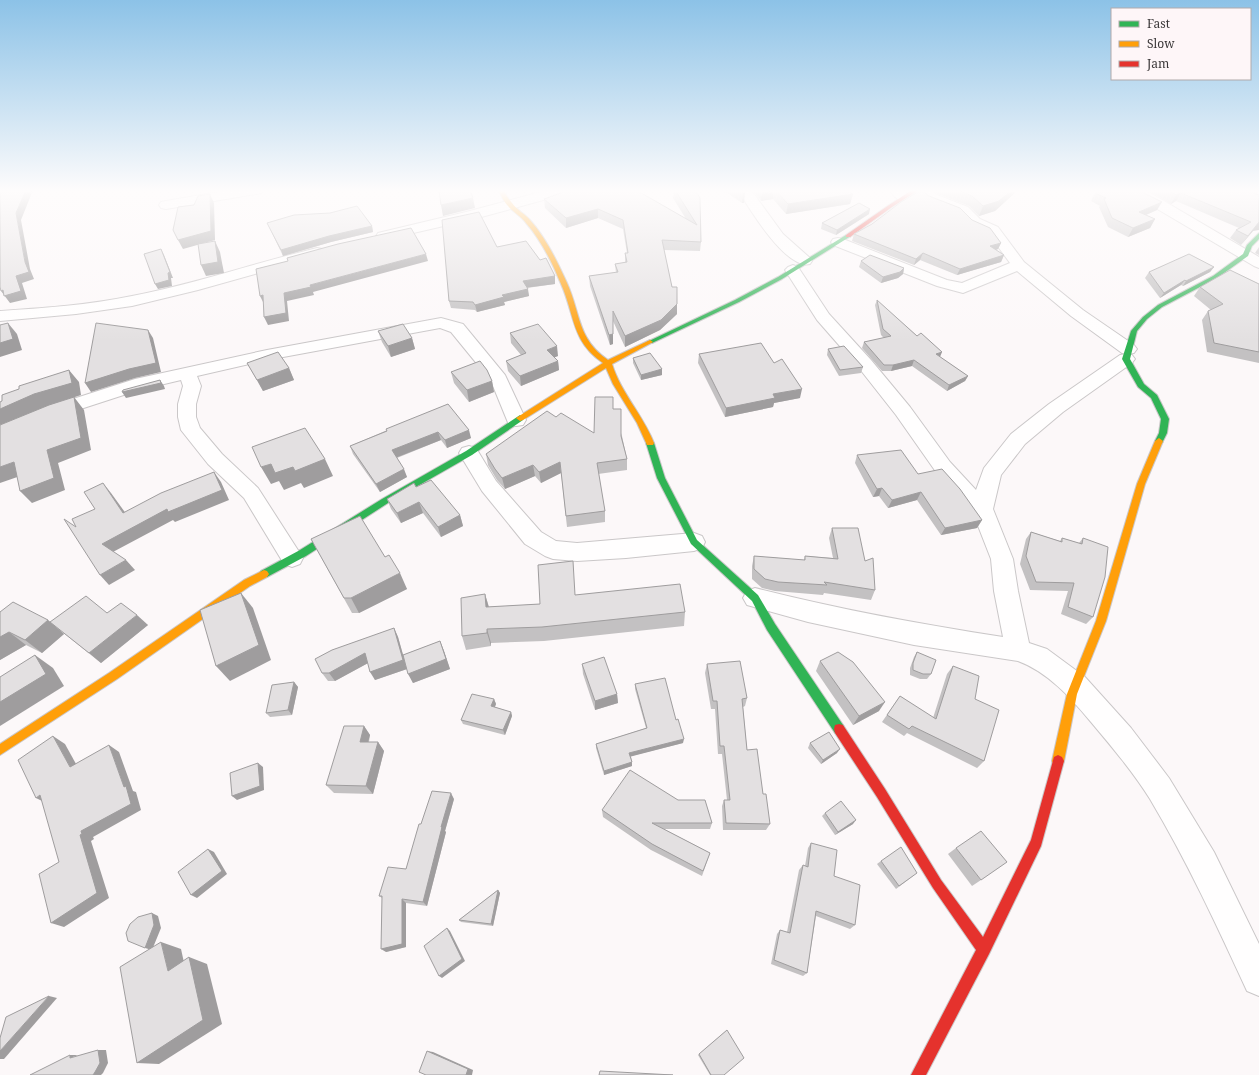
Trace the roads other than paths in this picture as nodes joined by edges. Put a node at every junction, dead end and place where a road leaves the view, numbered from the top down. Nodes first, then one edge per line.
1 (542, 240) edge
2 (779, 240) edge
3 (841, 240) edge
4 (1001, 240) edge
5 (1221, 240) edge
6 (1254, 240) edge
7 (838, 242) junction
8 (329, 248) edge
9 (1246, 255) junction
10 (1259, 263) edge
11 (799, 265) junction
12 (1019, 265) junction
13 (0, 315) edge
14 (1127, 354) junction
15 (608, 363) junction
16 (186, 372) junction
17 (516, 420) junction
18 (0, 433) edge
19 (469, 453) junction
20 (982, 509) junction
21 (694, 542) junction
22 (292, 558) junction
23 (755, 598) junction
24 (1018, 650) junction
25 (1076, 685) junction
26 (0, 750) edge
27 (984, 949) junction
28 (1259, 979) edge
29 (918, 1075) edge

1 - 15 street
2 - 11 street
3 - 7 street
4 - 12 street
5 - 9 street
6 - 9 street
7 - 11 street
7 - 12 street
8 - 13 street
9 - 10 street
9 - 14 street
11 - 15 street
11 - 20 street
12 - 14 street
14 - 20 street
14 - 25 street
15 - 17 street
15 - 21 street
16 - 17 street
16 - 18 street
16 - 22 street
17 - 19 street
19 - 21 street
19 - 22 street
20 - 24 street
21 - 23 street
22 - 26 street
23 - 24 street
23 - 27 street
24 - 25 street
25 - 27 street
25 - 28 street
27 - 29 street

